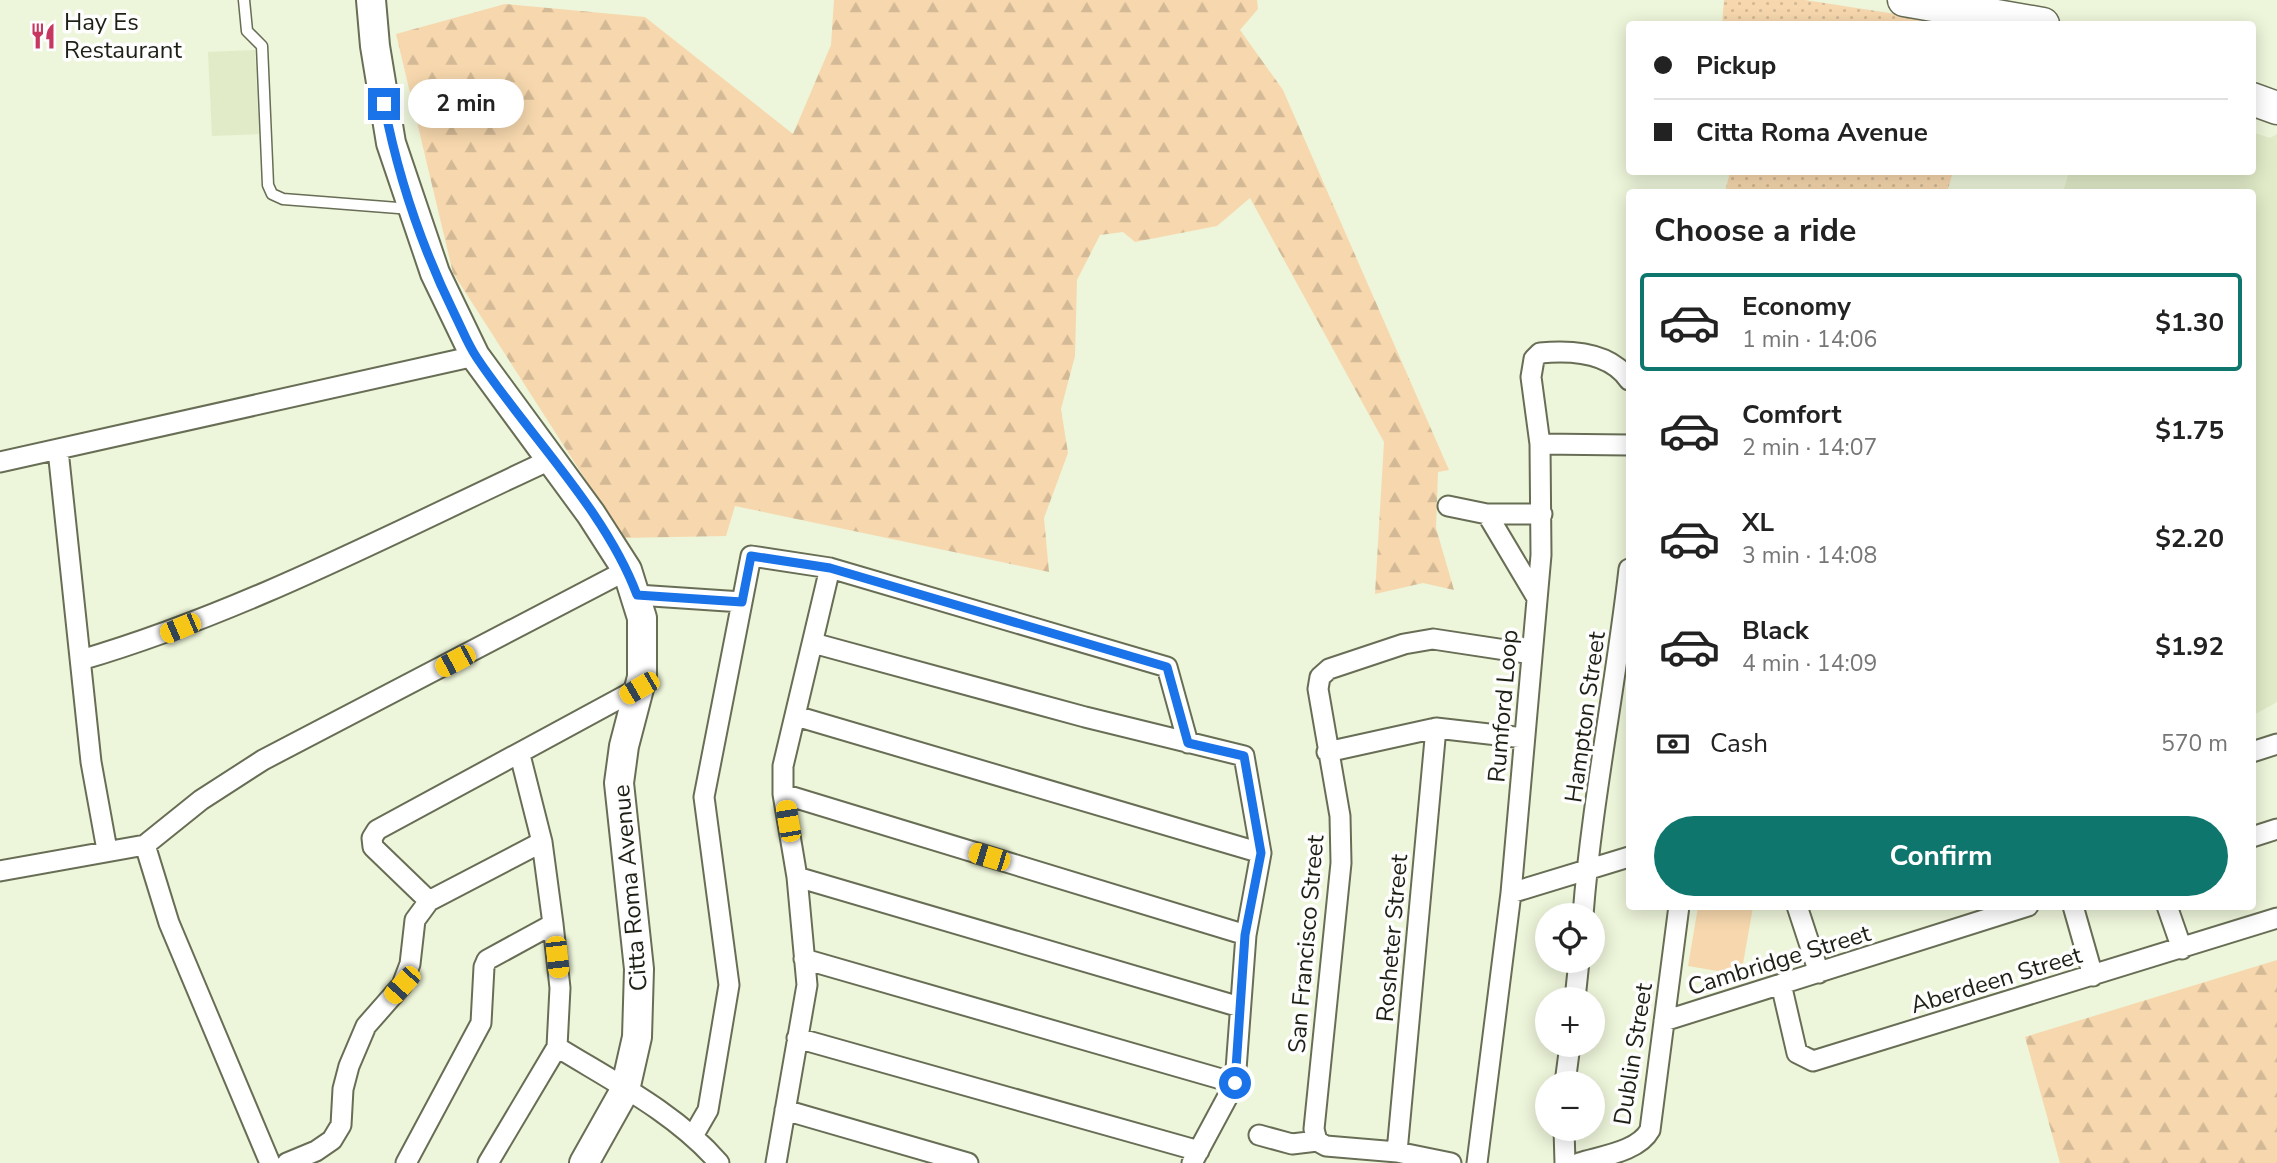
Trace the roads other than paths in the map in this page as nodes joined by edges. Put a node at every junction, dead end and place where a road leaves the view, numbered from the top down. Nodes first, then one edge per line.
1 (244, 0) edge
2 (371, 0) edge
3 (1904, 0) edge
4 (2026, 21) edge
5 (2256, 100) edge
6 (2277, 108) edge
7 (412, 209) junction
8 (475, 356) junction
9 (1626, 376) edge
10 (1540, 444) junction
11 (1626, 445) edge
12 (58, 450) junction
13 (552, 459) junction
14 (0, 462) edge
15 (1448, 506) dead end
16 (1487, 513) junction
17 (1542, 514) junction
18 (830, 568) junction
19 (632, 583) junction
20 (1626, 596) edge
21 (1537, 598) junction
22 (742, 602) junction
23 (813, 643) junction
24 (1531, 654) junction
25 (81, 660) junction
26 (639, 688) junction
27 (796, 716) junction
28 (1436, 728) junction
29 (1524, 738) junction
30 (1188, 743) junction
31 (2277, 744) edge
32 (2256, 751) edge
33 (1327, 752) junction
34 (520, 755) junction
35 (783, 794) junction
36 (2277, 829) edge
37 (2256, 836) edge
38 (542, 842) junction
39 (145, 845) junction
40 (107, 850) junction
41 (1261, 853) junction
42 (1626, 858) edge
43 (0, 871) edge
44 (1587, 871) junction
45 (797, 877) junction
46 (1511, 893) junction
47 (429, 901) junction
48 (1584, 903) edge
49 (1678, 910) edge
50 (1798, 910) edge
51 (2016, 910) edge
52 (2074, 910) edge
53 (2168, 910) edge
54 (2277, 918) edge
55 (553, 924) junction
56 (1245, 935) junction
57 (2182, 949) junction
58 (804, 959) junction
59 (1819, 973) junction
60 (2093, 976) junction
61 (1781, 984) junction
62 (1240, 1007) junction
63 (1664, 1021) junction
64 (797, 1038) junction
65 (557, 1046) junction
66 (1235, 1083) junction
67 (625, 1090) junction
68 (785, 1110) junction
69 (1259, 1135) dead end
70 (693, 1136) junction
71 (1317, 1141) junction
72 (1564, 1141) edge
73 (1397, 1152) junction
74 (1196, 1157) edge
75 (712, 1160) edge
76 (270, 1163) edge
77 (286, 1163) edge
78 (406, 1163) edge
79 (488, 1163) edge
80 (584, 1163) edge
81 (776, 1163) edge
82 (968, 1163) edge
83 (1451, 1163) edge
84 (1477, 1163) edge
85 (1565, 1163) edge
86 (1579, 1163) edge

1 - 7 lane
2 - 7 street, Citta Roma Avenue
3 - 4 main road
5 - 6 main road
7 - 8 street, Citta Roma Avenue
8 - 12 street
8 - 13 street, Citta Roma Avenue
9 - 10 street, Rumford Loop
10 - 11 street
10 - 17 street, Rumford Loop
12 - 14 street
12 - 25 street
13 - 19 street, Citta Roma Avenue
13 - 25 street
15 - 16 street
16 - 17 street
16 - 21 street
17 - 21 street, Rumford Loop
18 - 22 street
18 - 23 street
18 - 30 street
19 - 22 street
19 - 26 street, Citta Roma Avenue
19 - 39 street
20 - 44 street, Hampton Street
21 - 24 street, Rumford Loop
22 - 70 street
23 - 27 street
23 - 30 street
24 - 29 street, Rumford Loop
24 - 33 street, San Francisco Street
25 - 40 street
26 - 34 street
26 - 67 street, Citta Roma Avenue
27 - 35 street
27 - 41 street
28 - 29 street
28 - 33 street
28 - 73 street, Rosheter Street
29 - 46 street, Rumford Loop
30 - 41 street
31 - 32 street
33 - 71 street, San Francisco Street
34 - 38 street
34 - 47 street
35 - 45 street
35 - 56 street
36 - 37 street
38 - 47 street
38 - 55 street
39 - 40 street
39 - 76 street
40 - 43 street
41 - 56 street
42 - 44 street
44 - 46 street
44 - 48 street, Hampton Street
45 - 58 street
45 - 62 street
46 - 84 street, Rumford Loop
47 - 77 street
49 - 63 street, Dublin Street
50 - 59 street
51 - 59 street, Cambridge Street
52 - 60 street
53 - 57 street
54 - 57 street, Aberdeen Street
55 - 65 street
55 - 78 street
56 - 62 street
57 - 60 street, Aberdeen Street
58 - 64 street
58 - 66 street
59 - 61 street, Cambridge Street
60 - 61 street, Aberdeen Street
61 - 63 street, Cambridge Street
62 - 66 street
63 - 86 street, Dublin Street
64 - 68 street
64 - 74 street
65 - 67 street
65 - 79 street
66 - 74 street
67 - 70 street
67 - 80 street, Citta Roma Avenue
68 - 81 street
68 - 82 street
69 - 71 street
70 - 75 street
71 - 73 street
72 - 85 street
73 - 83 street

